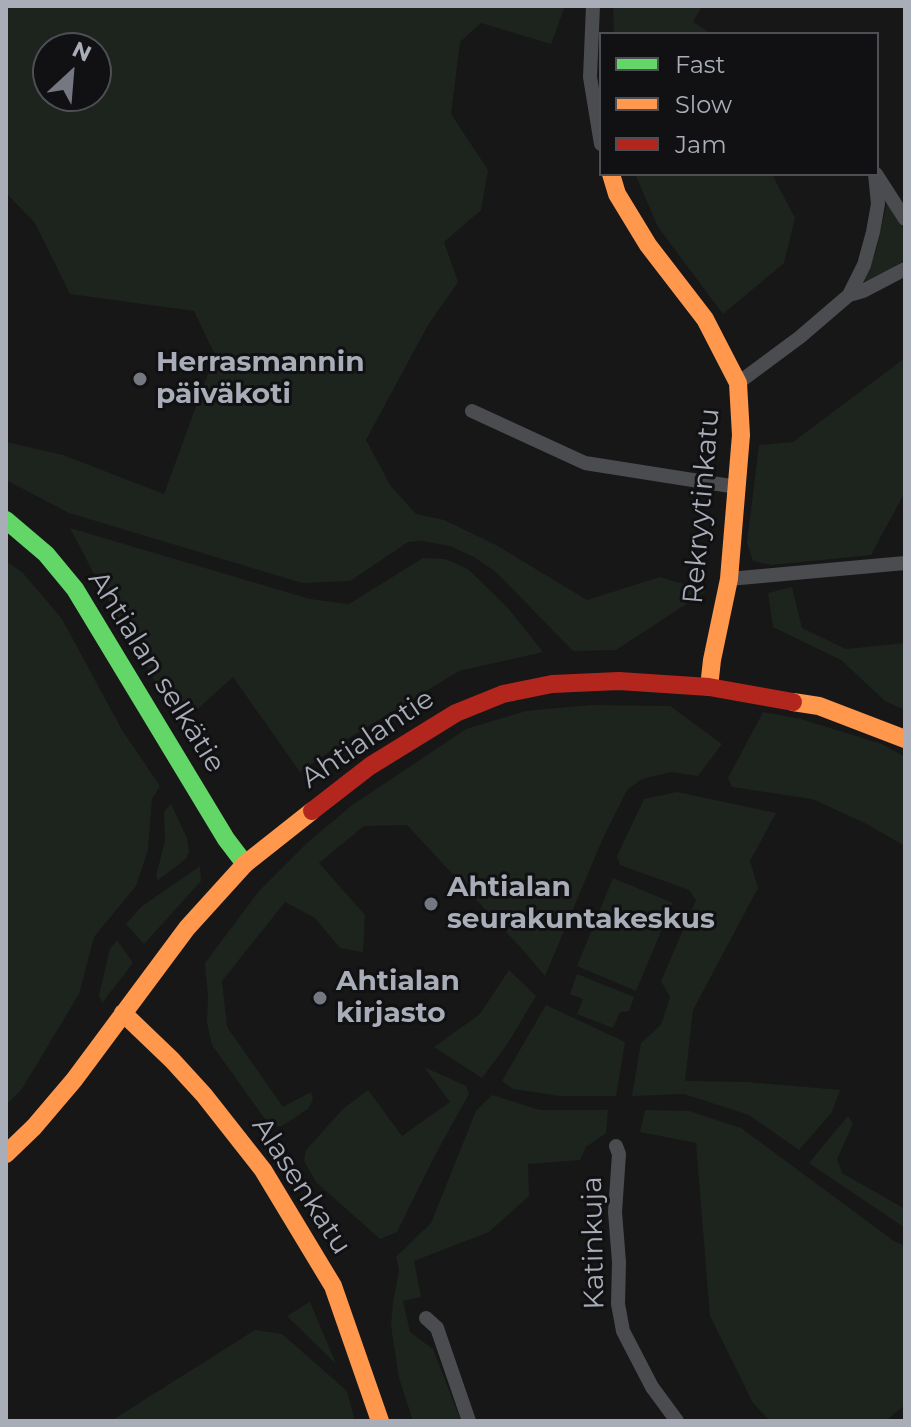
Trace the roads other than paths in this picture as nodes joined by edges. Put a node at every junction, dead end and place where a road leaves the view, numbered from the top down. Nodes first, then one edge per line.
1 (593, 6) edge
2 (599, 132) edge
3 (612, 176) edge
4 (876, 176) edge
5 (877, 176) edge
6 (905, 219) edge
7 (905, 269) edge
8 (849, 295) junction
9 (738, 383) junction
10 (472, 411) dead end
11 (737, 487) junction
12 (6, 520) edge
13 (905, 563) edge
14 (729, 579) junction
15 (709, 687) junction
16 (905, 739) edge
17 (245, 864) junction
18 (123, 1013) junction
19 (616, 1146) dead end
20 (6, 1154) edge
21 (426, 1318) dead end
22 (380, 1421) edge
23 (469, 1421) edge
24 (677, 1421) edge

1 - 2 street
3 - 9 street, Rekryytinkatu
4 - 8 street
5 - 6 street
7 - 8 street
8 - 9 street
9 - 11 street, Rekryytinkatu
10 - 11 street
11 - 14 street, Rekryytinkatu
12 - 17 street, Ahtialan selkätie
13 - 14 street
14 - 15 street, Rekryytinkatu
15 - 16 street, Ahtialantie
15 - 17 street, Ahtialantie
17 - 18 street, Ahtialantie
18 - 20 street, Ahtialantie
18 - 22 street, Alasenkatu
19 - 24 street, Katinkuja
21 - 23 street

